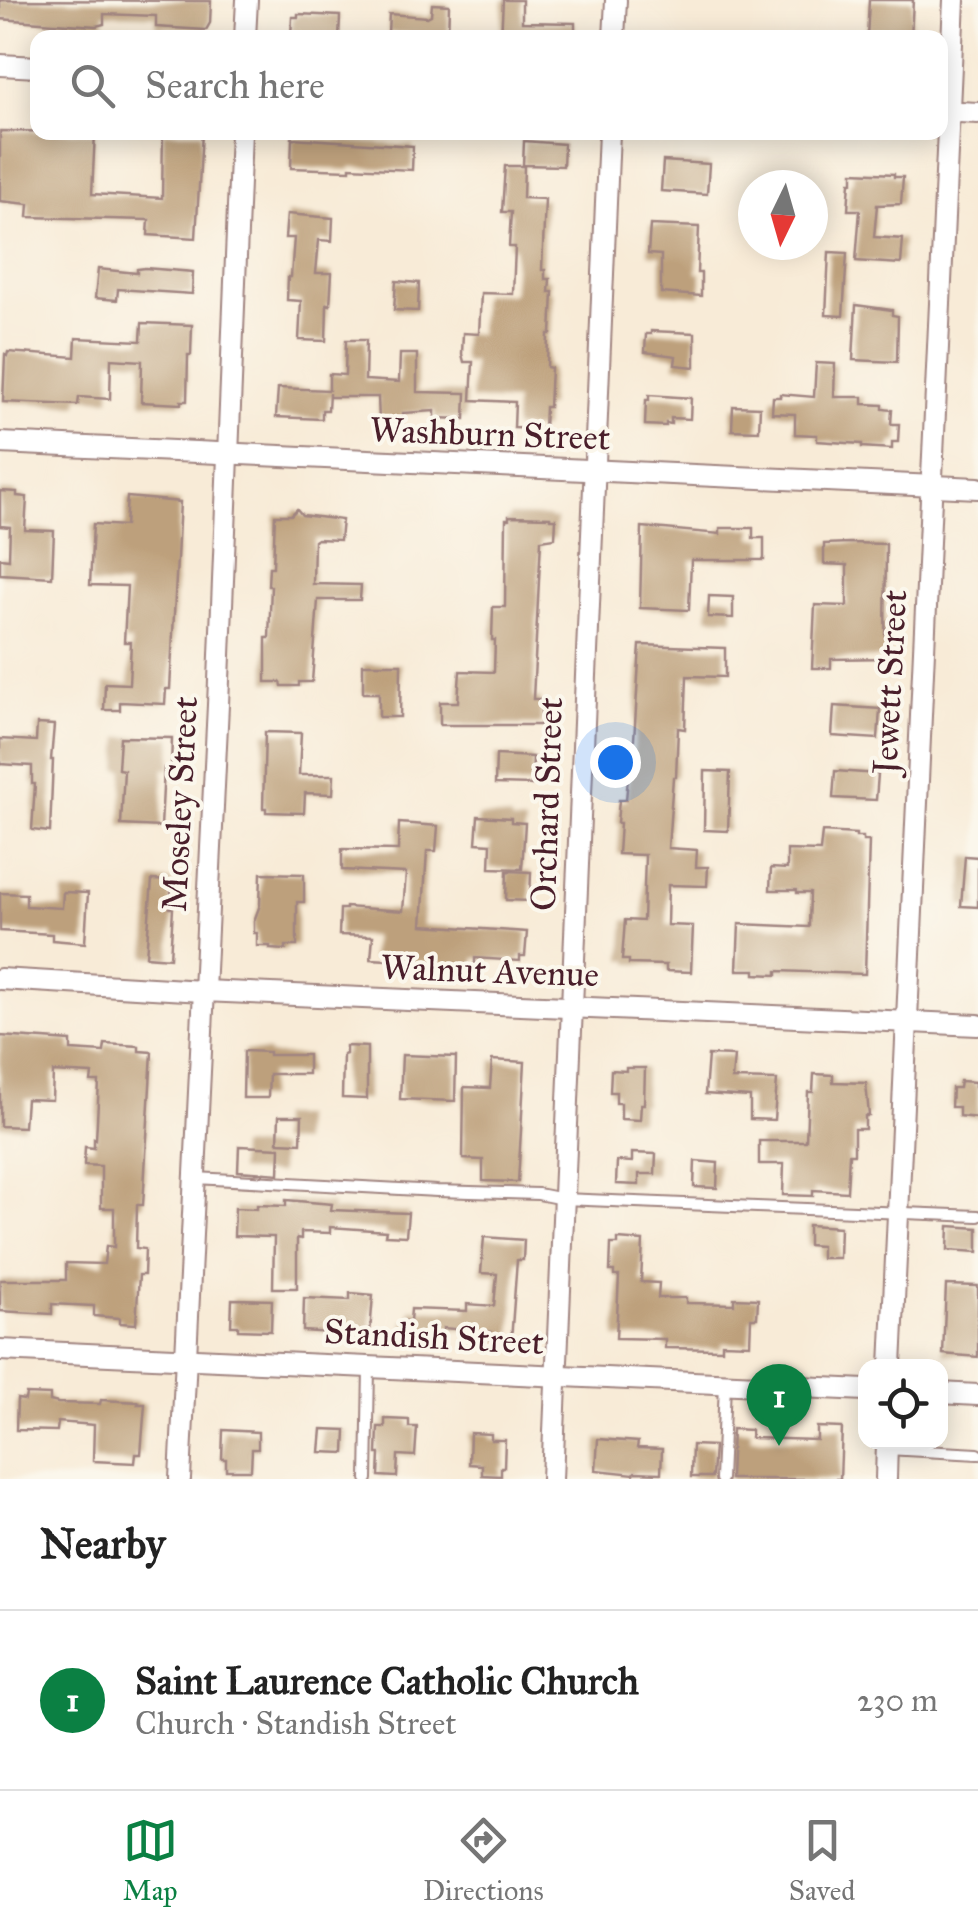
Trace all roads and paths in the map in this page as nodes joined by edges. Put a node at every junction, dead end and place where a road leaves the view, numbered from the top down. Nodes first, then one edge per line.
1 (247, 0) edge
2 (616, 0) edge
3 (954, 0) edge
4 (245, 30) edge
5 (614, 30) edge
6 (0, 65) edge
7 (30, 67) edge
8 (948, 74) edge
9 (948, 111) edge
10 (978, 112) edge
11 (241, 140) edge
12 (609, 140) edge
13 (944, 140) edge
14 (0, 443) edge
15 (226, 454) junction
16 (594, 471) junction
17 (932, 486) junction
18 (978, 488) edge
19 (0, 979) edge
20 (203, 991) junction
21 (571, 1007) junction
22 (907, 1022) junction
23 (978, 1025) edge
24 (194, 1178) junction
25 (563, 1198) junction
26 (898, 1214) junction
27 (978, 1216) edge
28 (0, 1350) edge
29 (186, 1357) junction
30 (891, 1359) edge
31 (368, 1368) junction
32 (556, 1375) junction
33 (725, 1383) junction
34 (858, 1390) edge
35 (948, 1393) edge
36 (978, 1395) edge
37 (887, 1449) edge
38 (927, 1449) edge
39 (978, 1454) edge
40 (180, 1479) edge
41 (367, 1479) edge
42 (552, 1479) edge
43 (721, 1479) edge
44 (886, 1479) edge

1 - 4 street
2 - 5 street
3 - 8 street, Jewett Street
6 - 7 street
9 - 10 street
11 - 15 street, Moseley Street
12 - 16 street, Orchard Street
13 - 17 street, Jewett Street
14 - 15 street, Washburn Street
15 - 16 street, Washburn Street
15 - 20 street, Moseley Street
16 - 17 street, Washburn Street
16 - 21 street, Orchard Street
17 - 18 street, Washburn Street
17 - 22 street, Jewett Street
19 - 20 street, Walnut Avenue
20 - 21 street, Walnut Avenue
20 - 24 street, Moseley Street
21 - 22 street, Walnut Avenue
21 - 25 street, Orchard Street
22 - 23 street, Walnut Avenue
22 - 26 street, Jewett Street
24 - 25 lane
24 - 29 street, Moseley Street
25 - 26 lane
25 - 32 street, Orchard Street
26 - 27 lane
26 - 30 street, Jewett Street
28 - 29 street, Standish Street
29 - 31 street, Standish Street
29 - 40 street, Moseley Street
31 - 32 street, Standish Street
31 - 41 lane
32 - 33 street, Standish Street
32 - 42 street, Orchard Street
33 - 34 street, Standish Street
33 - 43 lane
35 - 36 street
37 - 44 street
38 - 39 lane

